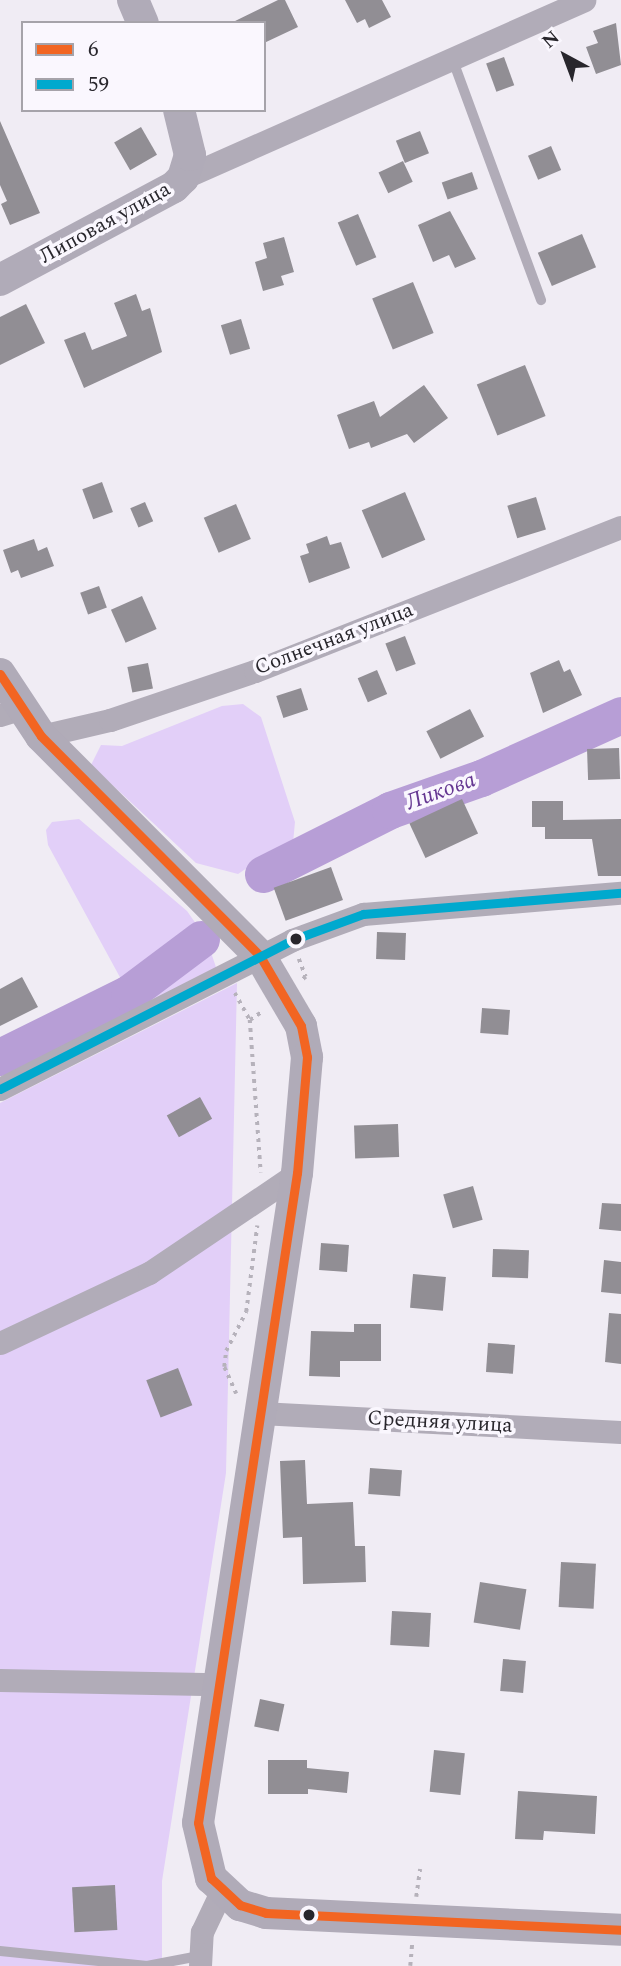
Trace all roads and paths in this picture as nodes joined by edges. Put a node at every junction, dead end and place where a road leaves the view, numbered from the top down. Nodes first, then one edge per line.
1 (133, 0) edge
2 (584, 0) edge
3 (142, 21) edge
4 (451, 56) junction
5 (179, 112) edge
6 (183, 178) junction
7 (0, 280) edge
8 (541, 300) dead end
9 (621, 527) edge
10 (0, 674) edge
11 (21, 719) edge
12 (621, 893) edge
13 (260, 956) junction
14 (225, 976) junction
15 (0, 1089) edge
16 (297, 1173) junction
17 (263, 1196) junction
18 (0, 1343) edge
19 (248, 1403) junction
20 (621, 1432) edge
21 (0, 1680) edge
22 (216, 1684) junction
23 (420, 1869) dead end
24 (222, 1892) junction
25 (415, 1909) dead end
26 (621, 1930) edge
27 (412, 1938) dead end
28 (0, 1951) edge
29 (200, 1961) edge
30 (410, 1966) edge

1 - 3 street
2 - 4 street
4 - 6 street
4 - 8 lane
5 - 6 street, Липовая улица
6 - 7 street, Липовая улица
9 - 11 street, Солнечная улица
10 - 11 street
11 - 13 street
12 - 13 street
13 - 14 street
13 - 16 street
14 - 15 street
14 - 17 path
16 - 17 street
16 - 19 street
17 - 18 street
17 - 19 path
19 - 20 street, Средняя улица
19 - 22 street
21 - 22 street
22 - 24 street
23 - 25 path
24 - 26 street
24 - 29 street
27 - 30 path
28 - 29 lane

